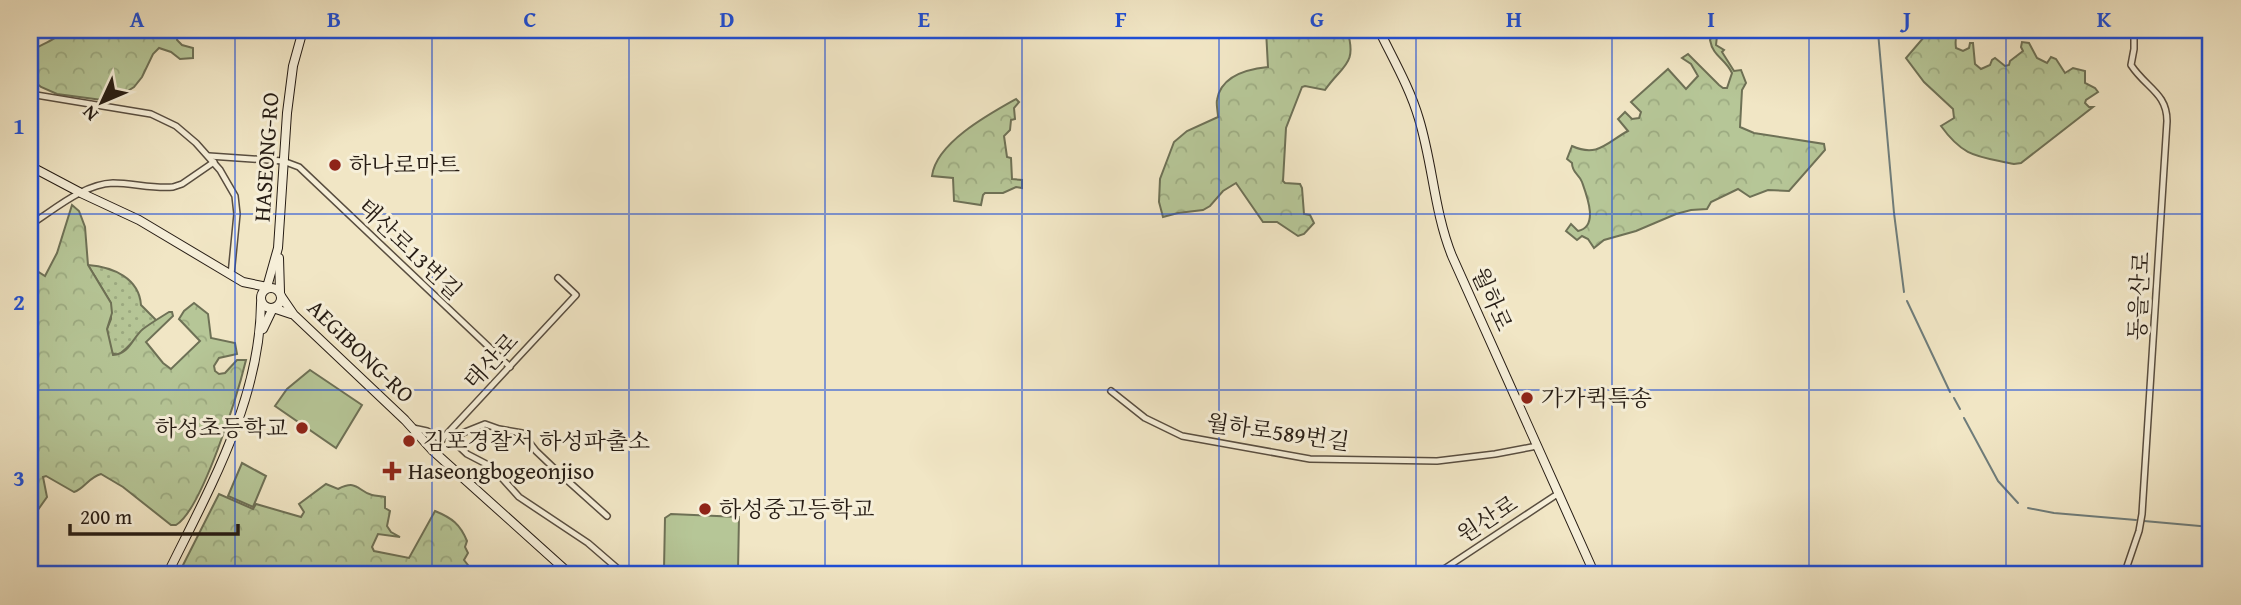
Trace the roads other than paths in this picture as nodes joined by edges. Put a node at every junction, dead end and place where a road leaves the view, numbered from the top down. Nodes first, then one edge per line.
1 (303, 30) edge
2 (1379, 30) edge
3 (2134, 30) edge
4 (30, 94) edge
5 (209, 156) junction
6 (284, 161) junction
7 (214, 162) junction
8 (30, 166) edge
9 (80, 193) junction
10 (30, 225) edge
11 (278, 248) junction
12 (230, 275) junction
13 (558, 278) dead end
14 (243, 282) junction
15 (267, 287) junction
16 (280, 294) junction
17 (261, 301) junction
18 (273, 308) junction
19 (294, 315) junction
20 (260, 335) junction
21 (510, 367) junction
22 (1111, 391) dead end
23 (412, 428) junction
24 (446, 438) junction
25 (1537, 446) junction
26 (432, 450) junction
27 (1559, 493) junction
28 (607, 516) dead end
29 (167, 575) edge
30 (570, 575) edge
31 (625, 575) edge
32 (1435, 575) edge
33 (1595, 575) edge
34 (2123, 575) edge

1 - 6 street, HASEONG-RO
2 - 25 street, 월하로
3 - 34 street, 동을산로
4 - 5 street
5 - 6 street
5 - 7 street
6 - 11 street, HASEONG-RO
6 - 21 street, 태산로13번길
7 - 9 street
7 - 12 street
8 - 9 street
9 - 10 street
9 - 12 street
11 - 15 street, HASEONG-RO
11 - 16 street
12 - 14 street
13 - 21 street, 태산로
14 - 15 street
14 - 17 street
15 - 16 street
15 - 17 street
16 - 18 street
16 - 19 street, AEGIBONG-RO
17 - 18 street
17 - 20 street
18 - 19 street
18 - 20 street
19 - 23 street, AEGIBONG-RO
20 - 29 street
21 - 24 street, 태산로
22 - 25 street, 월하로589번길
23 - 24 street
23 - 26 street, AEGIBONG-RO
24 - 26 street, 태산로
24 - 28 street, 태산로
24 - 31 street
25 - 27 street, 월하로
26 - 30 street, AEGIBONG-RO
27 - 32 street, 원산로
27 - 33 street, 월하로

